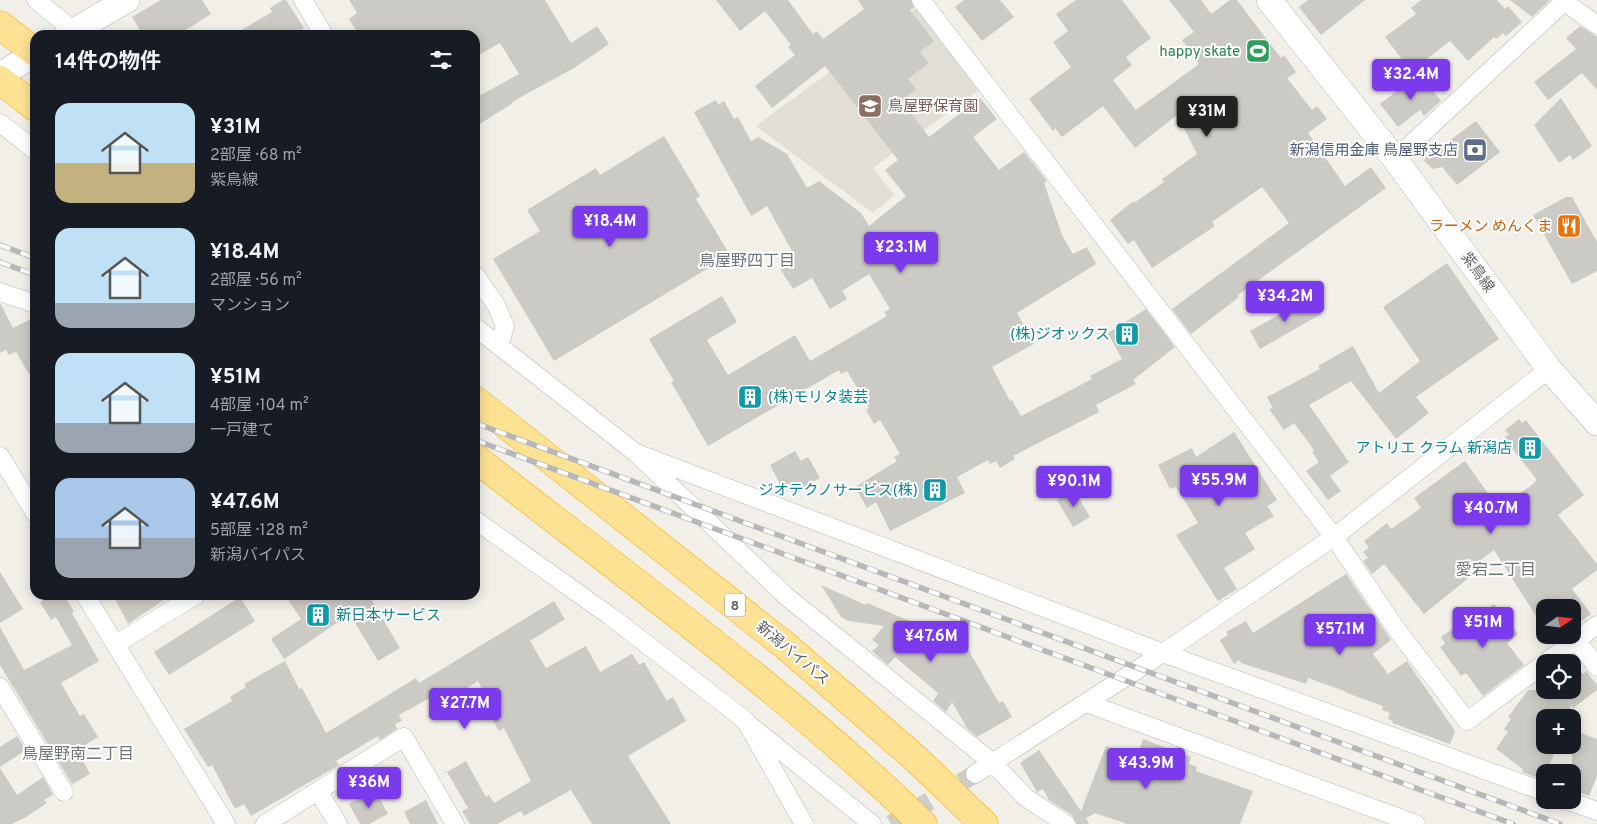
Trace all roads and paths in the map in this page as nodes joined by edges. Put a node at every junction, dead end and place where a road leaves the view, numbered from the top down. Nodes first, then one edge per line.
1 (36, 0) edge
2 (303, 0) edge
3 (921, 0) edge
4 (1269, 0) edge
5 (1565, 1) edge
6 (118, 2) edge
7 (0, 25) edge
8 (1597, 25) edge
9 (70, 30) edge
10 (80, 30) edge
11 (321, 30) edge
12 (30, 49) edge
13 (30, 51) edge
14 (3, 80) edge
15 (30, 104) edge
16 (0, 123) edge
17 (30, 146) edge
18 (1395, 159) junction
19 (480, 282) edge
20 (0, 292) edge
21 (30, 302) edge
22 (480, 330) edge
23 (499, 346) junction
24 (1549, 369) junction
25 (480, 404) edge
26 (1597, 424) edge
27 (636, 453) junction
28 (0, 456) edge
29 (480, 462) edge
30 (30, 500) edge
31 (480, 524) edge
32 (1334, 537) junction
33 (88, 600) edge
34 (188, 600) edge
35 (1597, 625) edge
36 (1581, 636) edge
37 (116, 644) junction
38 (1571, 644) edge
39 (1579, 644) edge
40 (1163, 653) junction
41 (1558, 654) edge
42 (1597, 667) edge
43 (1536, 670) edge
44 (0, 687) edge
45 (1086, 703) junction
46 (744, 720) junction
47 (994, 764) junction
48 (975, 774) tunnel mouth
49 (1536, 789) edge
50 (318, 791) junction
51 (64, 792) dead end
52 (1581, 805) edge
53 (1597, 811) edge
54 (226, 824) edge
55 (265, 824) edge
56 (338, 824) edge
57 (455, 824) edge
58 (804, 824) edge
59 (872, 824) edge
60 (922, 824) edge
61 (984, 824) edge
62 (1066, 824) edge
63 (1416, 824) edge

1 - 9 street
2 - 11 street
3 - 32 street
4 - 18 street, 紫鳥線
5 - 8 street
5 - 18 street
6 - 10 street
7 - 12 highway
13 - 14 street
14 - 15 highway
16 - 17 street
18 - 24 street, 紫鳥線
19 - 23 street
20 - 21 street
22 - 23 street
23 - 27 street
24 - 26 street, 紫鳥線
24 - 32 street
25 - 61 highway, 新潟バイパス / 8
27 - 40 street
27 - 47 street
28 - 30 street
29 - 60 highway
31 - 46 street
32 - 40 street
32 - 43 street
33 - 37 street
34 - 37 street
35 - 36 street
37 - 54 street
38 - 41 street
39 - 42 street
40 - 45 street
40 - 49 street
44 - 51 street
45 - 47 street
45 - 63 street
46 - 58 street
46 - 59 street
47 - 48 street
47 - 62 street
50 - 55 street
50 - 56 street
50 - 57 street
52 - 53 street

